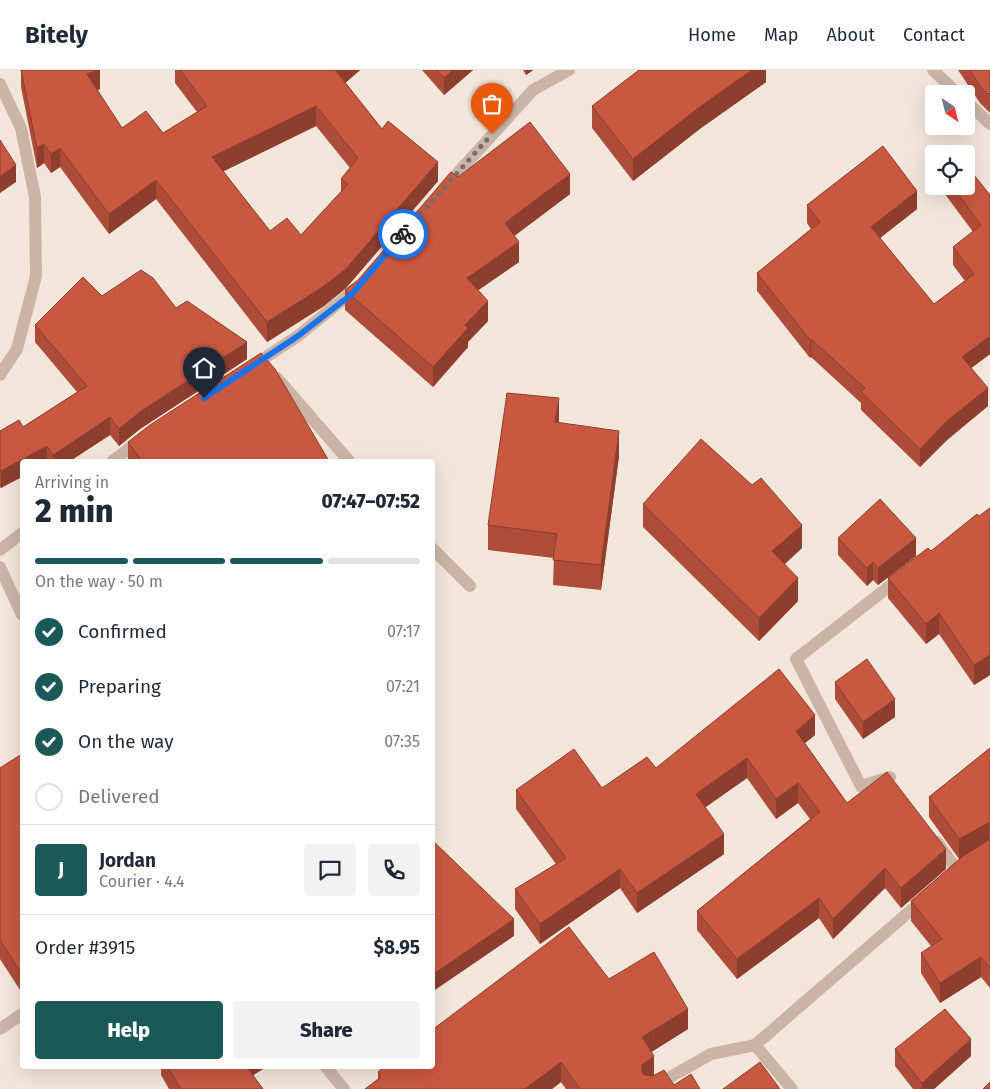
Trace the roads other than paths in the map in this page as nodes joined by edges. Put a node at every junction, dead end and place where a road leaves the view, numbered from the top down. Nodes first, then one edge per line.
1 (569, 70) edge
2 (933, 70) edge
3 (0, 84) edge
4 (949, 85) edge
5 (975, 110) edge
6 (990, 124) edge
7 (432, 201) edge
8 (364, 280) edge
9 (262, 359) junction
10 (239, 374) edge
11 (0, 375) edge
12 (153, 431) edge
13 (116, 459) edge
14 (346, 459) edge
15 (20, 534) edge
16 (0, 550) edge
17 (435, 551) edge
18 (0, 567) edge
19 (914, 567) edge
20 (470, 586) dead end
21 (20, 611) edge
22 (895, 783) edge
23 (929, 830) edge
24 (958, 870) edge
25 (935, 889) edge
26 (20, 1015) edge
27 (0, 1028) edge
28 (755, 1045) junction
29 (327, 1069) edge
30 (344, 1089) edge
31 (649, 1089) edge
32 (792, 1089) edge

1 - 7 street
2 - 4 street
3 - 11 street
5 - 6 street
8 - 9 street
9 - 10 street
9 - 14 street
12 - 13 street
15 - 16 street
17 - 20 street
18 - 21 street
19 - 22 street
23 - 24 street
25 - 28 street
26 - 27 street
28 - 31 street
28 - 32 street
29 - 30 street

